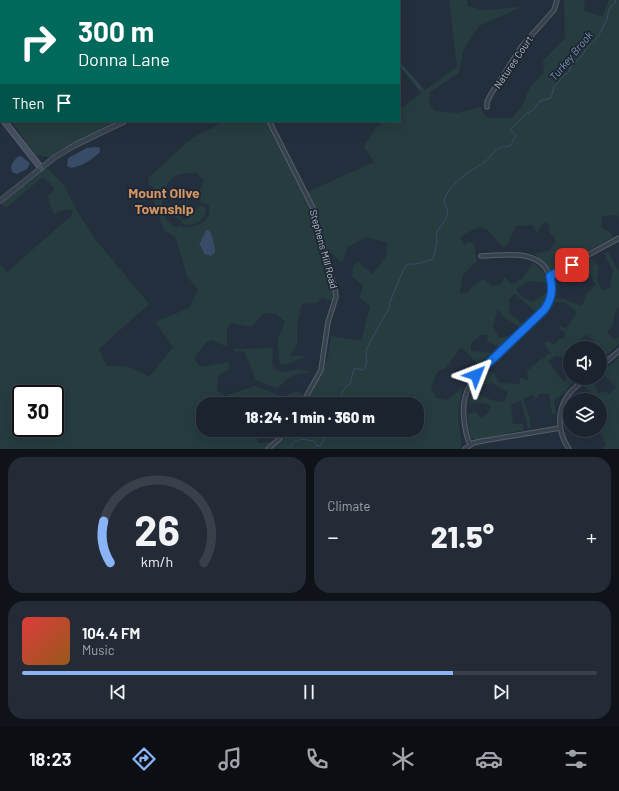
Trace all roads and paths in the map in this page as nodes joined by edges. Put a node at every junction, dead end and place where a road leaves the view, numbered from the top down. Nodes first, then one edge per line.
1 (557, 0) edge
2 (487, 107) dead end
3 (5, 122) edge
4 (123, 122) edge
5 (270, 122) edge
6 (41, 168) junction
7 (0, 201) edge
8 (619, 238) edge
9 (481, 256) dead end
10 (550, 276) junction
11 (619, 351) edge
12 (607, 361) edge
13 (579, 385) edge
14 (306, 397) edge
15 (560, 428) junction
16 (281, 437) edge
17 (470, 444) junction
18 (268, 449) edge
19 (465, 449) edge
20 (569, 449) edge

1 - 2 street, Natures Court
3 - 6 main road
4 - 6 street
5 - 14 street, Stephens Mill Road
6 - 7 street
8 - 10 street
9 - 10 street
10 - 17 street
11 - 12 street
13 - 15 street
15 - 17 street
15 - 20 street
16 - 18 street
17 - 19 street

